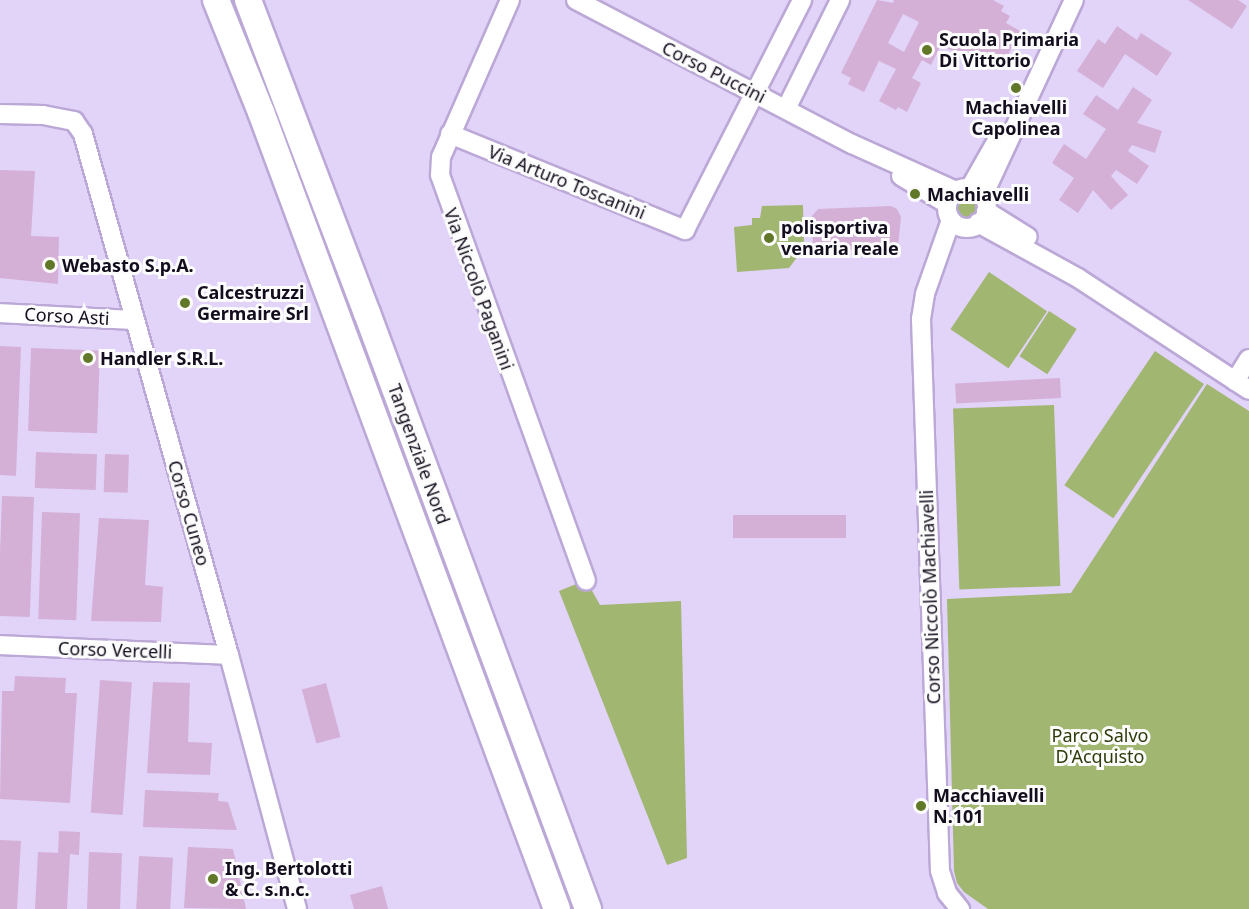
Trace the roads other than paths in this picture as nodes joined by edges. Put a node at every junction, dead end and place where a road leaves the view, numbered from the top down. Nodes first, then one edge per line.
1 (216, 0) edge
2 (248, 0) edge
3 (510, 0) edge
4 (576, 0) edge
5 (802, 0) edge
6 (840, 0) edge
7 (1074, 0) edge
8 (754, 93) junction
9 (786, 109) junction
10 (0, 114) edge
11 (450, 134) junction
12 (967, 208) junction
13 (0, 313) edge
14 (134, 320) junction
15 (1249, 359) edge
16 (1242, 385) edge
17 (586, 580) dead end
18 (0, 645) edge
19 (229, 655) junction
20 (525, 740) junction
21 (297, 909) edge
22 (557, 909) edge
23 (588, 909) edge
24 (603, 909) edge
25 (960, 909) edge

1 - 22 highway, Tangenziale Nord
2 - 20 highway, Tangenziale Nord
3 - 11 street, Via Niccolò Paganini
4 - 8 street, Corso Puccini
5 - 8 street
6 - 9 street
7 - 12 street, Corso Niccolò Machiavelli
8 - 9 street, Corso Puccini
8 - 11 street, Via Arturo Toscanini
9 - 12 street, Corso Puccini
10 - 14 street, Corso Cuneo
11 - 17 street, Via Niccolò Paganini
12 - 16 street, Corso Puccini
12 - 25 street, Corso Niccolò Machiavelli
13 - 14 street, Corso Asti
14 - 19 street, Corso Cuneo
15 - 16 street
18 - 19 street, Corso Vercelli
19 - 21 street, Corso Cuneo
20 - 23 highway, Tangenziale Nord
20 - 24 highway

